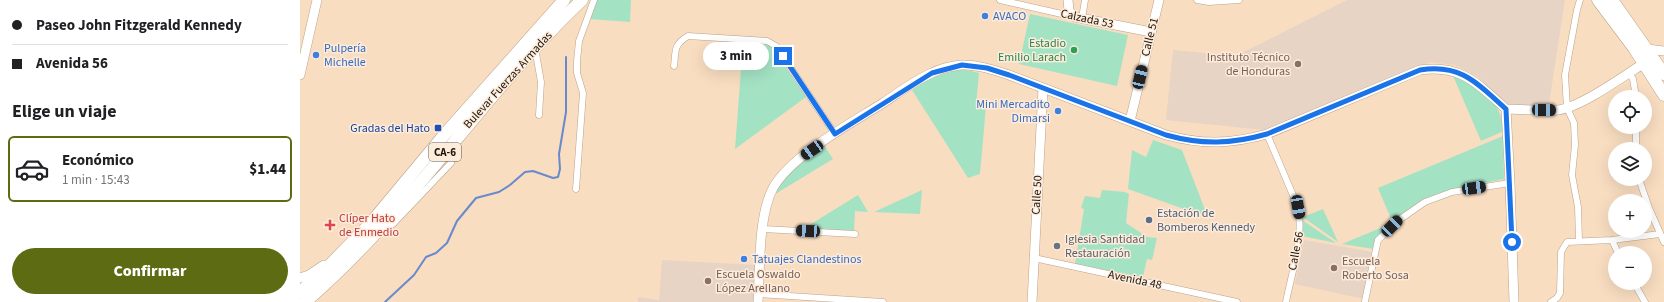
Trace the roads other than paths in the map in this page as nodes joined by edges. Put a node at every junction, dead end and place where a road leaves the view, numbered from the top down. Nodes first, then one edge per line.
1 (317, 0) edge
2 (564, 0) edge
3 (582, 0) edge
4 (594, 0) edge
5 (1000, 0) edge
6 (1068, 0) edge
7 (1085, 0) edge
8 (1159, 0) edge
9 (1197, 0) edge
10 (1239, 0) edge
11 (1580, 0) edge
12 (1598, 0) edge
13 (1612, 0) edge
14 (1079, 18) junction
15 (1151, 32) junction
16 (535, 48) junction
17 (1647, 49) junction
18 (1663, 51) edge
19 (1644, 63) junction
20 (674, 66) dead end
21 (1661, 70) edge
22 (1629, 73) junction
23 (300, 75) edge
24 (1043, 88) junction
25 (1635, 90) edge
26 (1664, 95) edge
27 (1567, 108) junction
28 (1506, 109) junction
29 (538, 115) dead end
30 (1130, 121) junction
31 (835, 134) junction
32 (1267, 134) junction
33 (450, 163) dead end
34 (1510, 183) junction
35 (1641, 186) edge
36 (576, 190) dead end
37 (763, 229) junction
38 (380, 230) junction
39 (855, 234) dead end
40 (1660, 234) junction
41 (1579, 240) junction
42 (1612, 240) junction
43 (1664, 242) edge
44 (1615, 246) edge
45 (342, 253) junction
46 (1034, 258) junction
47 (300, 278) edge
48 (1638, 290) edge
49 (300, 292) edge
50 (759, 298) edge
51 (1365, 301) dead end
52 (305, 302) edge
53 (883, 302) edge
54 (1032, 302) edge
55 (1237, 302) edge
56 (1286, 302) edge
57 (1514, 302) edge
58 (1551, 302) edge
59 (1645, 302) edge

1 - 23 street
2 - 45 highway, Bulevar Fuerzas Armadas / CA-6
3 - 16 highway, Bulevar Fuerzas Armadas / CA-6
4 - 36 street
5 - 14 street, Calzada 53
6 - 14 street
7 - 14 street
8 - 15 street, Calle 51
9 - 10 street
11 - 27 street
12 - 19 highway
13 - 17 highway
14 - 15 street, Calzada 53
15 - 30 street, Calle 51
16 - 29 street
16 - 38 highway, Bulevar Fuerzas Armadas / CA-6
17 - 18 street
17 - 21 highway
18 - 21 street
19 - 22 street
19 - 26 highway
20 - 31 street
22 - 25 street
22 - 27 street
24 - 30 street
24 - 31 street
24 - 46 street, Calle 50
27 - 28 street
27 - 41 street
28 - 32 street
28 - 34 street
30 - 32 street
31 - 37 street
32 - 56 street, Calle 56
33 - 38 street
34 - 51 street
34 - 57 street
35 - 40 street
37 - 39 street
37 - 50 street
38 - 52 highway, Bulevar Fuerzas Armadas / CA-6
40 - 42 street
40 - 43 street
41 - 42 street
41 - 58 street
42 - 44 street
45 - 47 street
45 - 49 highway, Bulevar Fuerzas Armadas / CA-6
46 - 54 street, Calle 50
46 - 55 street, Avenida 48
48 - 59 street
50 - 53 street

